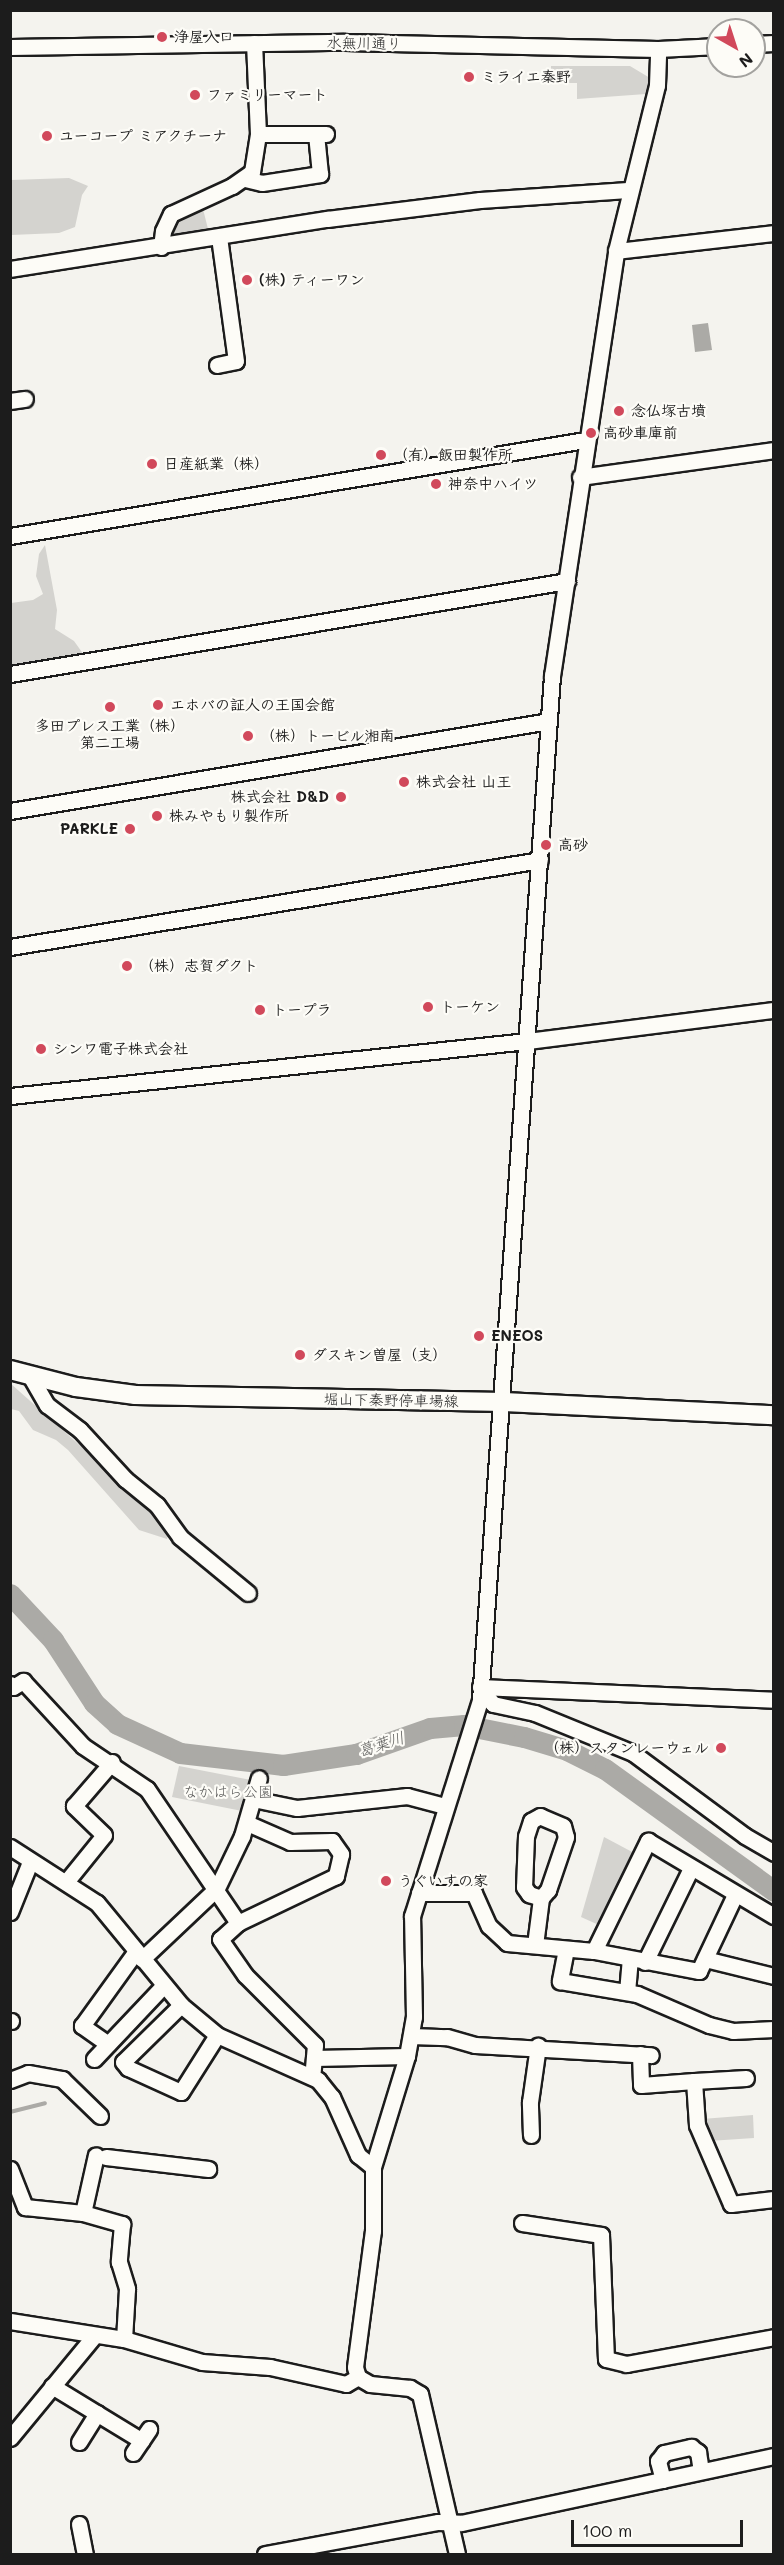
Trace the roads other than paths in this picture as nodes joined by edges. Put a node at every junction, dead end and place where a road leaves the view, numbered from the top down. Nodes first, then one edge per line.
1 (254, 43) junction
2 (10, 47) edge
3 (706, 47) edge
4 (658, 49) junction
5 (258, 134) junction
6 (245, 179) junction
7 (628, 190) junction
8 (774, 233) edge
9 (219, 237) junction
10 (162, 247) junction
11 (616, 251) junction
12 (10, 270) edge
13 (217, 365) dead end
14 (585, 440) junction
15 (774, 450) edge
16 (580, 477) junction
17 (10, 536) edge
18 (567, 581) junction
19 (10, 674) edge
20 (549, 721) junction
21 (10, 811) edge
22 (540, 860) junction
23 (10, 948) edge
24 (774, 1010) edge
25 (527, 1041) junction
26 (10, 1096) edge
27 (10, 1370) edge
28 (29, 1374) junction
29 (504, 1402) junction
30 (774, 1414) edge
31 (248, 1593) dead end
32 (10, 1684) edge
33 (480, 1694) junction
34 (774, 1700) edge
35 (112, 1762) junction
36 (259, 1778) dead end
37 (253, 1799) junction
38 (444, 1806) junction
39 (247, 1822) junction
40 (10, 1847) edge
41 (772, 1847) edge
42 (30, 1862) junction
43 (691, 1868) junction
44 (66, 1882) junction
45 (217, 1888) junction
46 (419, 1893) junction
47 (735, 1895) junction
48 (541, 1898) junction
49 (10, 1912) edge
50 (774, 1916) edge
51 (238, 1923) junction
52 (535, 1945) junction
53 (566, 1949) junction
54 (594, 1951) junction
55 (139, 1955) junction
56 (705, 1959) junction
57 (637, 1961) junction
58 (774, 1976) edge
59 (163, 1986) junction
60 (627, 1992) junction
61 (181, 2005) junction
62 (774, 2029) edge
63 (217, 2035) junction
64 (411, 2036) junction
65 (108, 2044) junction
66 (538, 2046) junction
67 (407, 2056) junction
68 (314, 2058) junction
69 (94, 2059) dead end
70 (312, 2077) junction
71 (746, 2078) dead end
72 (10, 2080) edge
73 (694, 2081) junction
74 (99, 2116) dead end
75 (537, 2126) dead end
76 (373, 2168) junction
77 (10, 2169) edge
78 (208, 2169) dead end
79 (774, 2199) edge
80 (82, 2212) junction
81 (522, 2223) dead end
82 (10, 2321) edge
83 (94, 2336) junction
84 (774, 2337) edge
85 (124, 2339) junction
86 (358, 2377) junction
87 (52, 2386) junction
88 (97, 2413) junction
89 (10, 2438) edge
90 (141, 2441) dead end
91 (79, 2442) dead end
92 (774, 2456) edge
93 (702, 2471) junction
94 (663, 2480) junction
95 (448, 2521) junction
96 (79, 2524) dead end
97 (85, 2554) edge
98 (265, 2554) edge
99 (457, 2554) edge

1 - 2 street, 水無川通り
1 - 4 street, 水無川通り
1 - 5 street
3 - 4 street, 水無川通り
4 - 7 street
5 - 6 street
5 - 6 street
6 - 10 street
7 - 9 street
7 - 11 street
8 - 11 street
9 - 10 street
9 - 13 street
10 - 12 street
11 - 14 street
14 - 16 street
14 - 17 street
15 - 16 street
16 - 18 street
18 - 19 street
18 - 20 street
20 - 21 street
20 - 22 street
22 - 23 street
22 - 25 street
24 - 25 street
25 - 26 street
25 - 29 street
27 - 28 main road, 堀山下秦野停車場線
28 - 29 main road, 堀山下秦野停車場線
28 - 31 street
29 - 30 main road, 堀山下秦野停車場線
29 - 33 street
32 - 35 street
33 - 34 street
33 - 38 street
33 - 41 street
35 - 44 street
35 - 45 street
36 - 37 street
37 - 38 street
37 - 39 street
38 - 46 street
39 - 45 street
39 - 51 street
40 - 42 street
42 - 44 street
42 - 49 street
43 - 47 street
43 - 54 street
43 - 57 street
44 - 55 street
45 - 51 street
45 - 55 street
46 - 52 street
46 - 64 street
47 - 50 street
47 - 56 street
48 - 48 street
48 - 52 street
51 - 68 street
52 - 53 street
53 - 54 street
53 - 60 street
54 - 57 street
55 - 59 street
55 - 65 street
56 - 57 street
56 - 58 street
57 - 60 street
59 - 61 street
59 - 65 street
60 - 62 street
61 - 63 street
61 - 63 street
63 - 70 street
64 - 66 street
64 - 67 street
65 - 69 street
66 - 73 street
66 - 75 street
67 - 68 street
67 - 76 street
68 - 70 street
70 - 76 street
71 - 73 street
72 - 74 street
73 - 79 street
76 - 86 street
77 - 80 street
78 - 80 street
80 - 85 street
81 - 84 street
82 - 83 street
83 - 85 street
83 - 87 street
85 - 86 street
86 - 95 street
87 - 88 street
87 - 89 street
88 - 90 street
88 - 91 street
92 - 93 street
93 - 94 street
93 - 94 street
94 - 95 street
95 - 98 street
95 - 99 street
96 - 97 street

